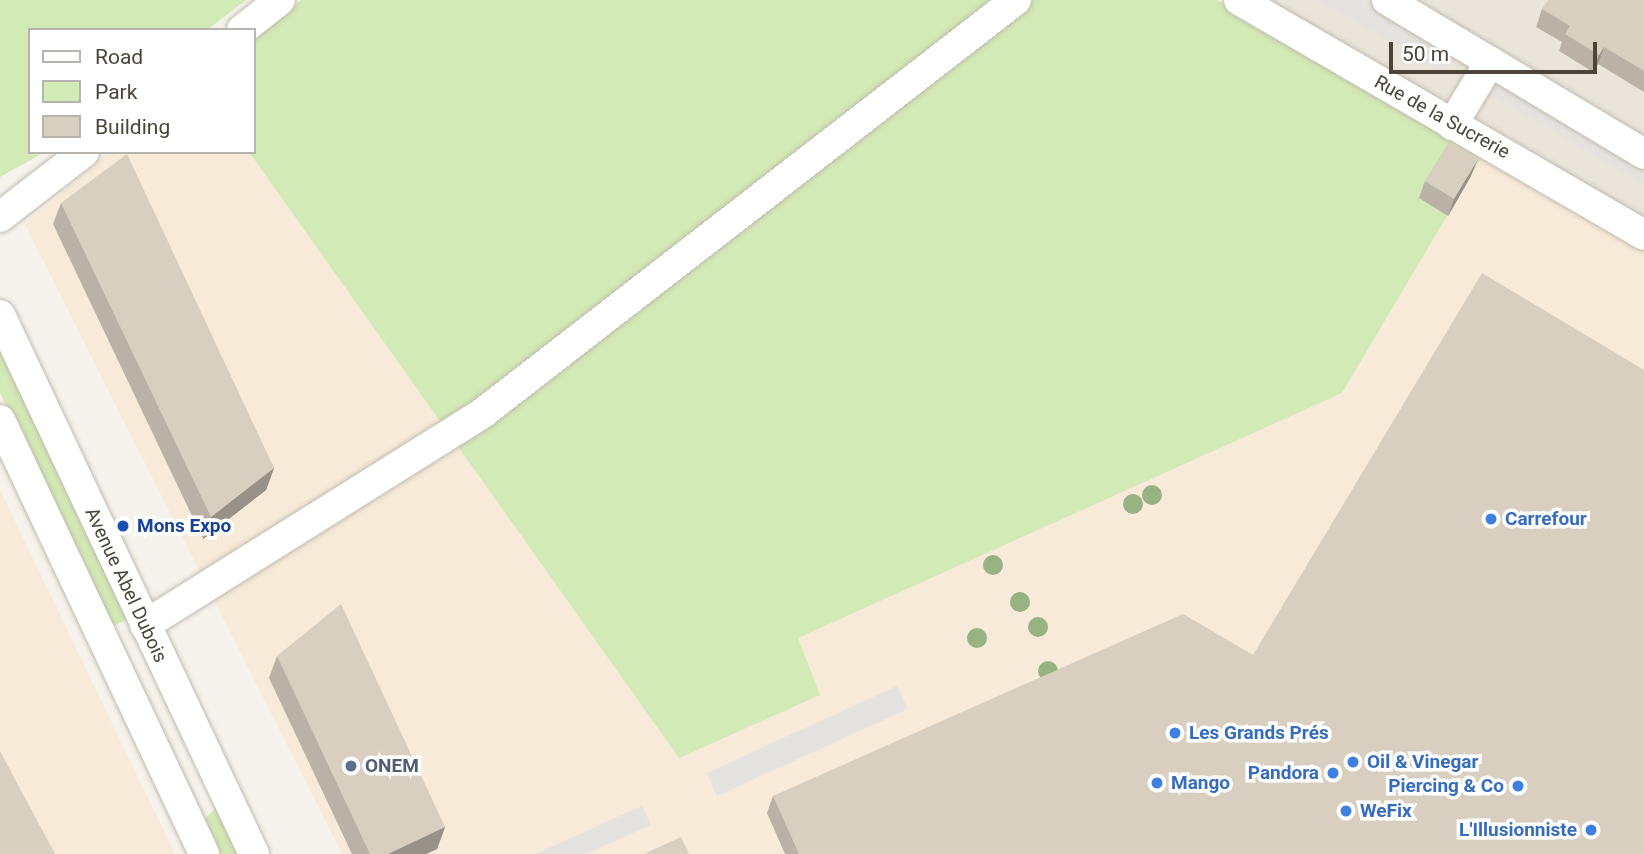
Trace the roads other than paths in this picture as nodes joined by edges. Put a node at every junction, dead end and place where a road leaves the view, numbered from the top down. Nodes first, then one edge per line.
1 (259, 0) edge
2 (280, 0) edge
3 (1017, 0) edge
4 (1239, 0) edge
5 (1387, 0) edge
6 (224, 28) edge
7 (245, 28) edge
8 (1490, 62) junction
9 (1452, 125) junction
10 (61, 154) edge
11 (81, 154) edge
12 (1644, 154) edge
13 (0, 202) edge
14 (0, 217) edge
15 (1644, 235) edge
16 (0, 315) edge
17 (0, 420) edge
18 (145, 625) junction
19 (204, 854) edge
20 (254, 854) edge

1 - 6 street
2 - 7 street
3 - 18 street
4 - 9 street, Rue de la Sucrerie
5 - 8 street
8 - 9 street
8 - 12 street
9 - 15 street, Rue de la Sucrerie
10 - 13 street
11 - 14 street
16 - 18 street, Avenue Abel Dubois
17 - 19 street
18 - 20 street, Avenue Abel Dubois

